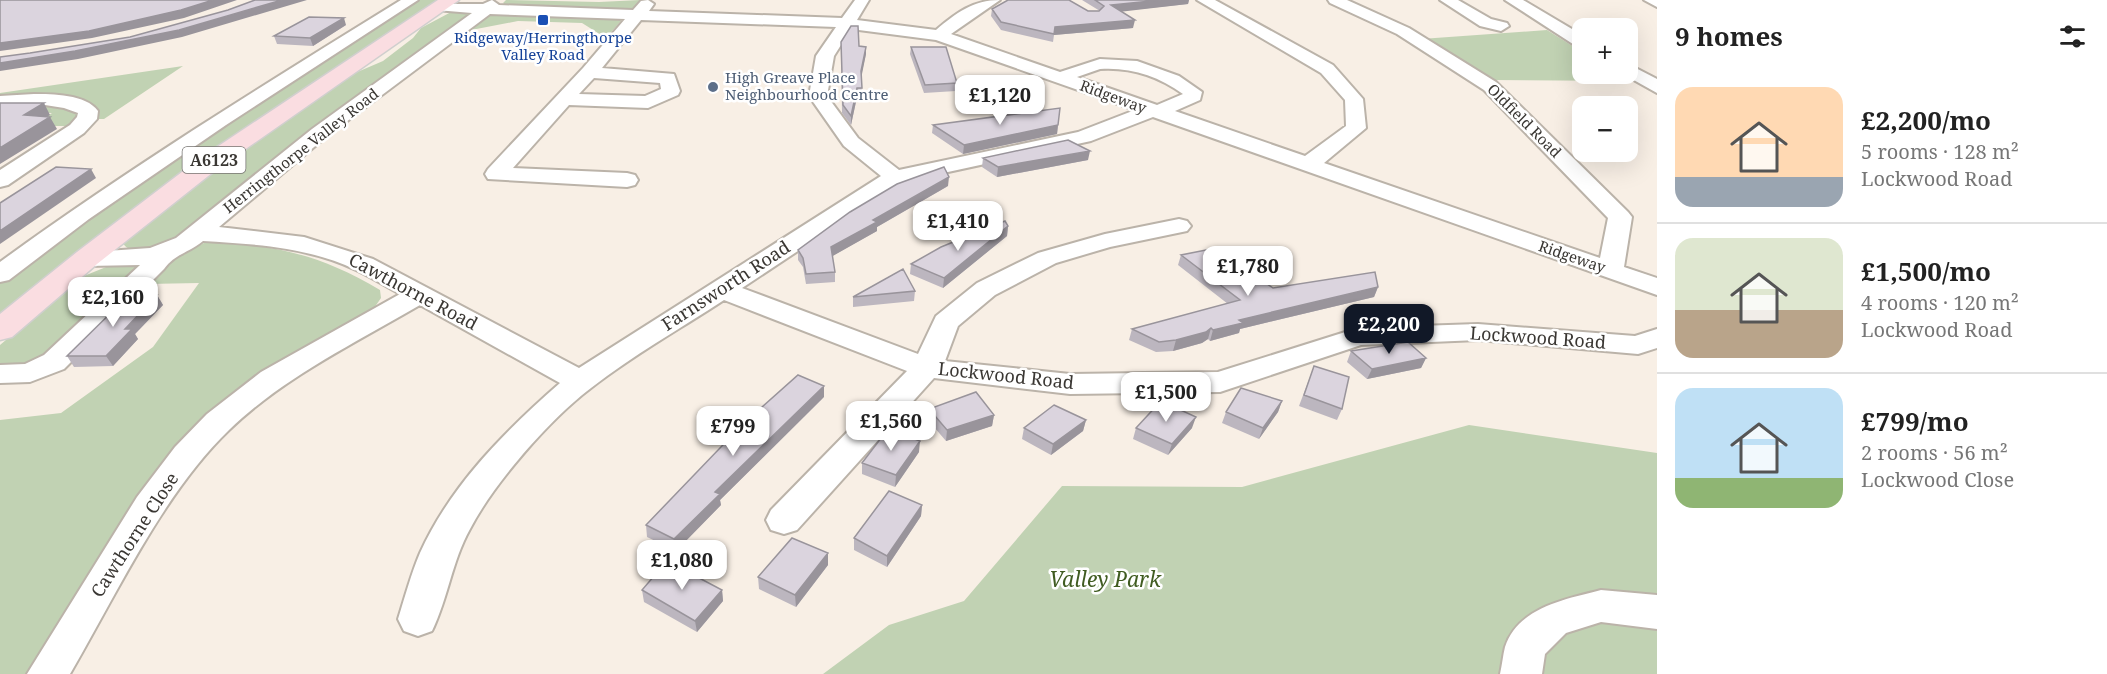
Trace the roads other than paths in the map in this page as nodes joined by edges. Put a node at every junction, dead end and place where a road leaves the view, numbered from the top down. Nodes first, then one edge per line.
1 (411, 0) edge
2 (993, 0) edge
3 (1204, 0) edge
4 (1335, 0) edge
5 (1447, 0) edge
6 (1512, 0) edge
7 (1652, 0) edge
8 (446, 3) edge
9 (1657, 3) edge
10 (493, 4) edge
11 (864, 4) edge
12 (643, 7) edge
13 (917, 16) dead end
14 (845, 23) junction
15 (1501, 26) dead end
16 (946, 29) junction
17 (1572, 36) edge
18 (588, 72) junction
19 (1638, 75) edge
20 (1060, 78) junction
21 (1657, 87) edge
22 (564, 99) junction
23 (0, 102) edge
24 (1155, 111) junction
25 (1307, 165) junction
26 (895, 177) junction
27 (0, 180) edge
28 (627, 180) dead end
29 (1179, 226) dead end
30 (199, 233) junction
31 (160, 254) junction
32 (87, 258) junction
33 (1610, 271) junction
34 (0, 274) edge
35 (1657, 287) edge
36 (721, 289) junction
37 (420, 294) junction
38 (0, 330) edge
39 (1657, 338) edge
40 (927, 368) junction
41 (0, 374) edge
42 (580, 381) junction
43 (784, 520) dead end
44 (1657, 612) edge
45 (418, 619) dead end
46 (48, 674) edge
47 (1521, 674) edge

1 - 34 street
2 - 16 street
3 - 25 street
4 - 33 street, Oldfield Road
5 - 15 street
6 - 17 street
7 - 9 street
8 - 10 street, Ridgeway
8 - 32 main road, Herringthorpe Valley Road / A6123
10 - 12 street, Ridgeway
10 - 30 street, Herringthorpe Valley Road
11 - 14 street
12 - 14 street, Ridgeway
12 - 18 street
13 - 16 street
14 - 16 street, Ridgeway
14 - 26 street
16 - 20 street, Ridgeway
18 - 22 street
18 - 22 street
19 - 21 street
20 - 24 street, Ridgeway
20 - 24 street, Farnsworth Road
22 - 28 street
23 - 27 street
24 - 25 street, Ridgeway
24 - 26 street, Farnsworth Road
25 - 33 street, Ridgeway
26 - 36 street, Farnsworth Road
29 - 40 street
30 - 31 street, Herringthorpe Valley Road
30 - 37 street, Cawthorne Road
31 - 32 street, Herringthorpe Valley Road
31 - 41 street
32 - 38 main road, Herringthorpe Valley Road / A6123
33 - 35 street, Ridgeway
36 - 40 street, Lockwood Road
36 - 42 street, Farnsworth Road
37 - 42 street, Cawthorne Road
37 - 46 street, Cawthorne Close
39 - 40 street, Lockwood Road
40 - 43 street
42 - 45 street, Farnsworth Road
44 - 47 street

